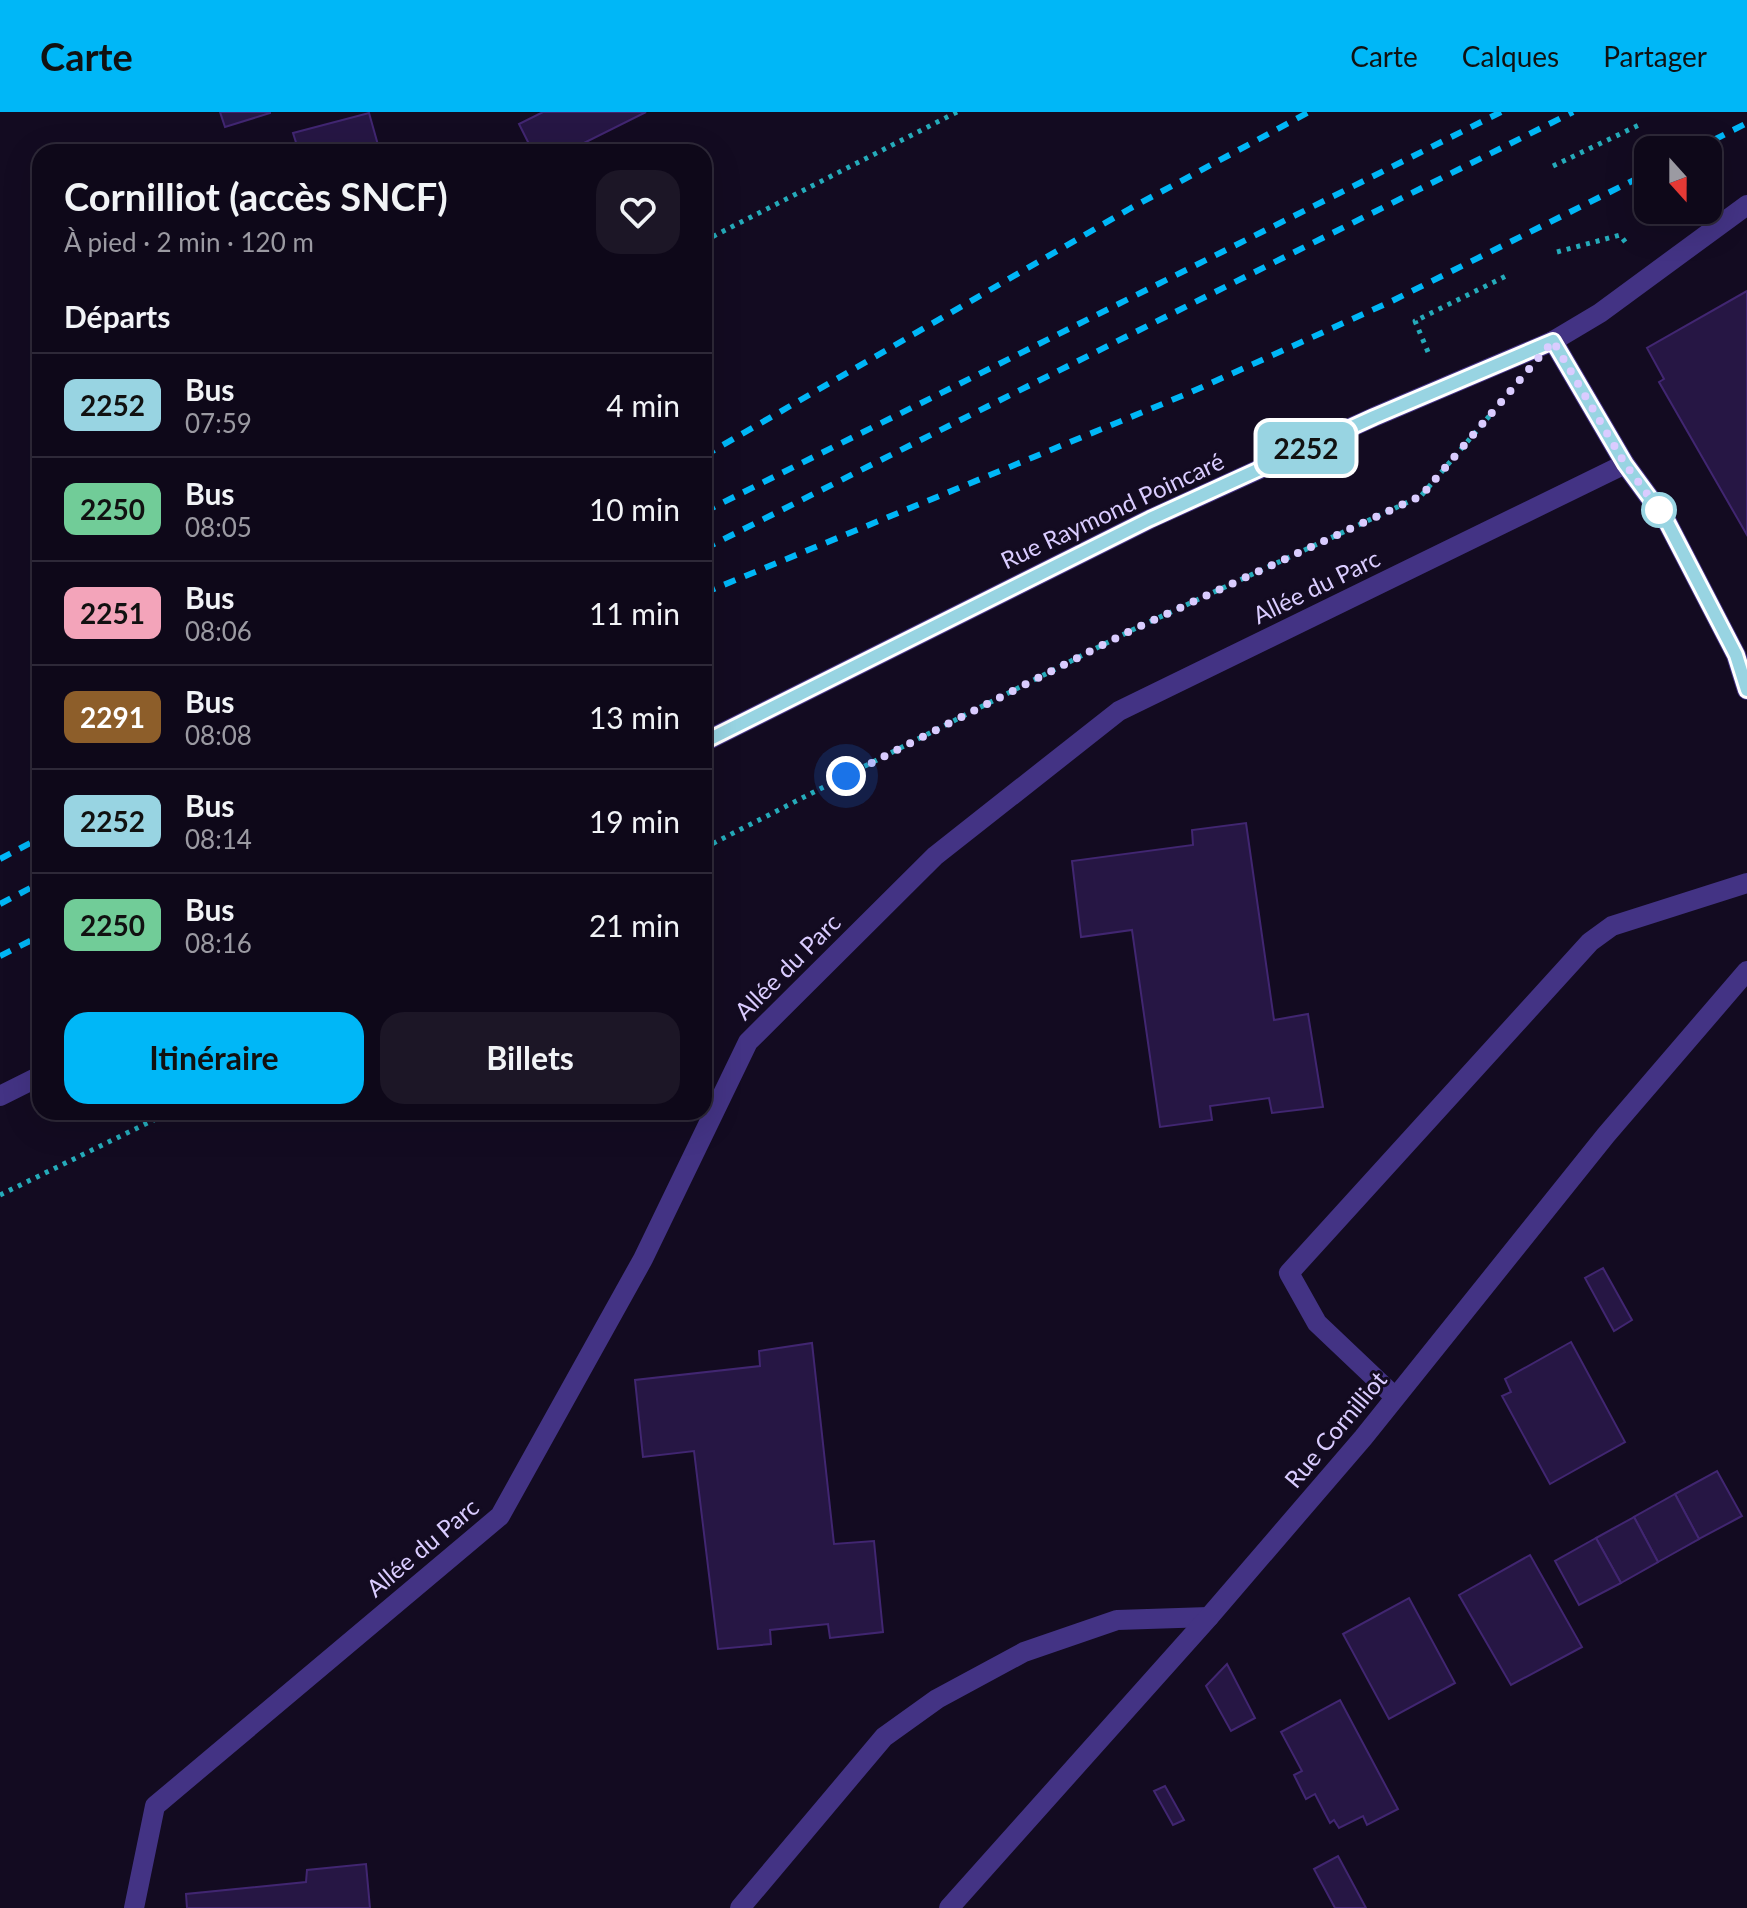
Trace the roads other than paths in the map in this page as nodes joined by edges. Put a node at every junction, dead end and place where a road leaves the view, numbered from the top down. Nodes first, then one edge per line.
1 (1747, 205) edge
2 (1553, 341) junction
3 (1625, 464) junction
4 (1747, 690) edge
5 (712, 738) edge
6 (1747, 883) edge
7 (1747, 971) edge
8 (32, 1080) edge
9 (0, 1096) edge
10 (712, 1116) edge
11 (710, 1120) edge
12 (1395, 1397) junction
13 (1209, 1617) junction
14 (134, 1908) edge
15 (740, 1908) edge
16 (949, 1908) edge

1 - 2 street, Rue Raymond Poincaré
2 - 3 street
2 - 5 street, Rue Raymond Poincaré
3 - 4 street
3 - 10 street, Allée du Parc
6 - 12 street
7 - 12 street, Rue Cornilliot
8 - 9 street
11 - 14 street, Allée du Parc
12 - 13 street, Rue Cornilliot
13 - 15 street
13 - 16 street, Rue Cornilliot

